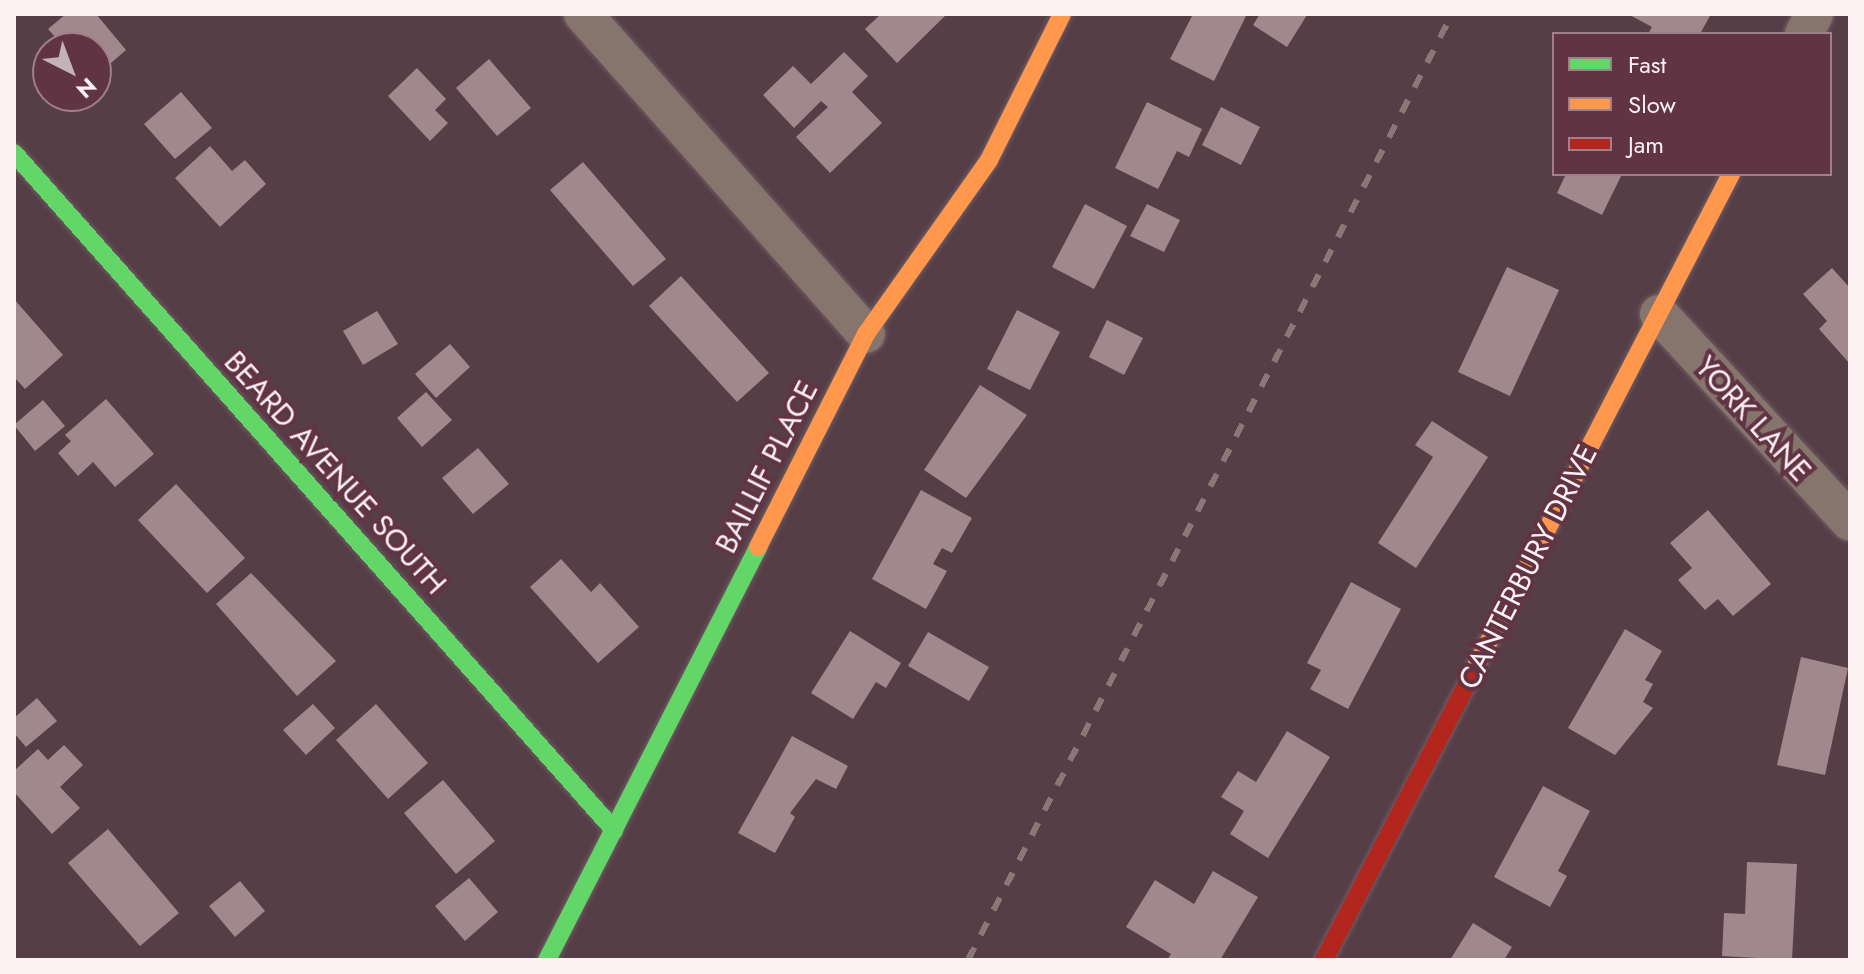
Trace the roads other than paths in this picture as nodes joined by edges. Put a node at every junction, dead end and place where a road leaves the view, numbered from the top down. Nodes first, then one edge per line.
1 (583, 14) edge
2 (1062, 14) edge
3 (1814, 14) edge
4 (1805, 32) edge
5 (14, 153) edge
6 (1730, 176) edge
7 (1659, 314) junction
8 (866, 334) junction
9 (1850, 522) edge
10 (614, 830) junction
11 (547, 960) edge
12 (1324, 960) edge

1 - 8 street
2 - 8 street, BAILLIF PLACE
3 - 4 street
5 - 10 street, BEARD AVENUE SOUTH
6 - 7 street, CANTERBURY DRIVE
7 - 9 street, YORK LANE
7 - 12 street, CANTERBURY DRIVE
8 - 10 street, BAILLIF PLACE
10 - 11 street, BAILLIF PLACE

